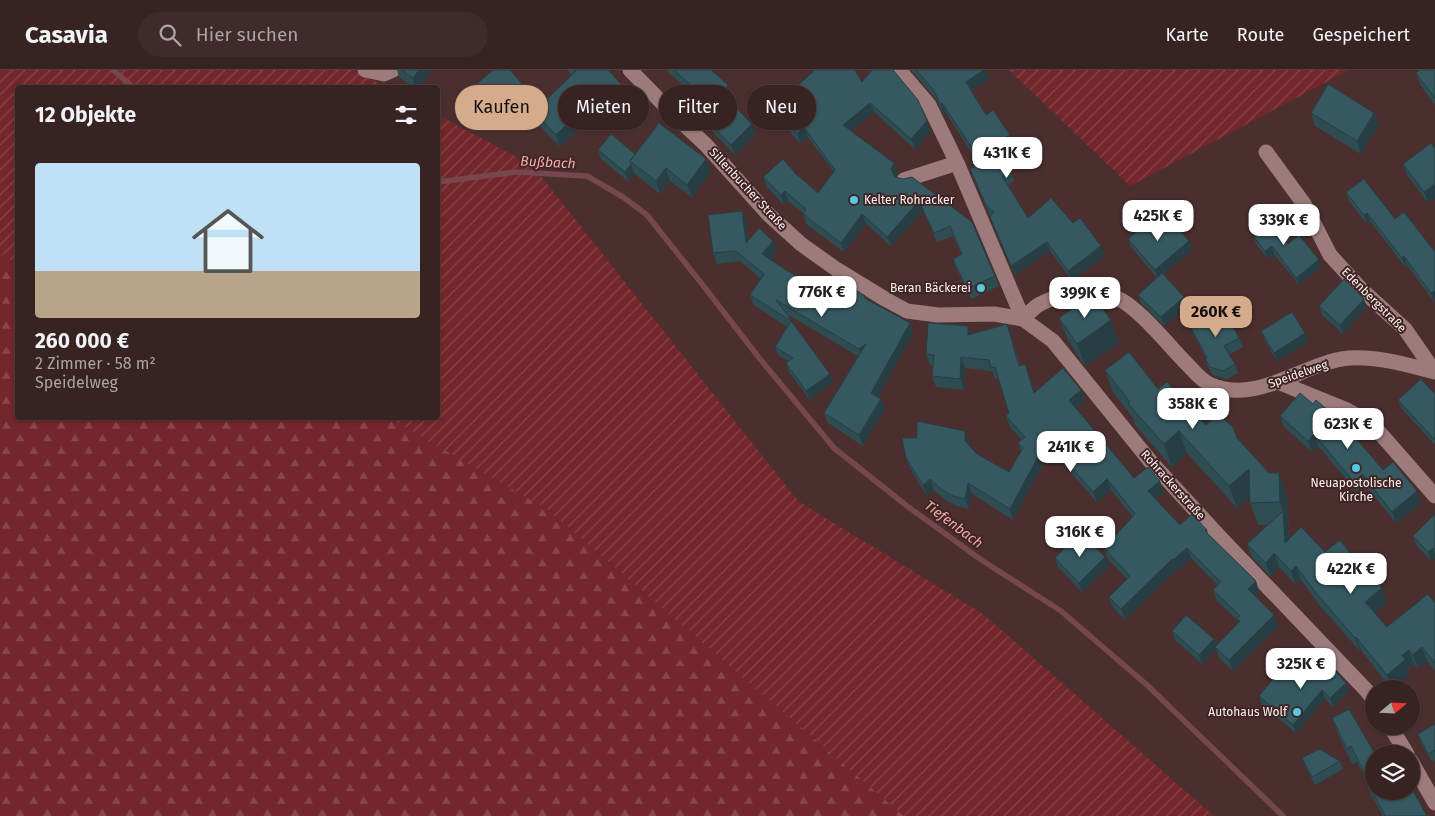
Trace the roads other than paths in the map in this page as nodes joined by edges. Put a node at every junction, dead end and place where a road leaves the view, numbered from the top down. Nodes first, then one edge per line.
1 (365, 70) edge
2 (392, 70) edge
3 (899, 70) edge
4 (638, 72) edge
5 (1266, 152) dead end
6 (957, 163) junction
7 (904, 180) edge
8 (1023, 319) junction
9 (1435, 372) edge
10 (1278, 382) junction
11 (1435, 496) edge
12 (1365, 689) edge
13 (1420, 777) edge
14 (1435, 803) edge

1 - 2 street
3 - 6 street
4 - 8 street, Sillenbucher Straße
5 - 9 street, Edenbergstraße
6 - 7 street
6 - 8 street
8 - 10 street, Speidelweg
8 - 12 street, Rohrackerstraße
9 - 10 street, Speidelweg
10 - 11 street
13 - 14 street

